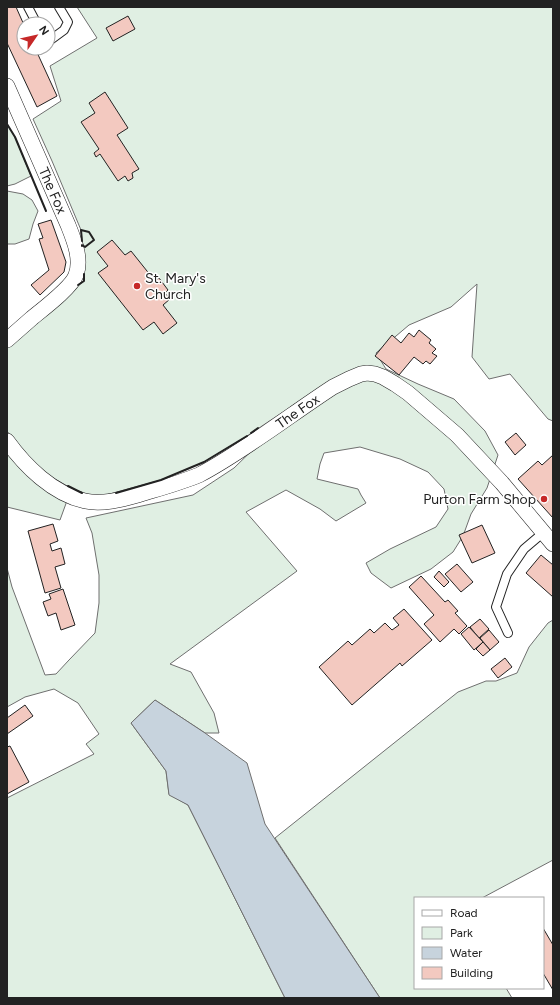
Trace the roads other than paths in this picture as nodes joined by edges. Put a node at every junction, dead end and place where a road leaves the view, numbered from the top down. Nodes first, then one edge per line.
1 (28, 7) edge
2 (59, 7) edge
3 (33, 16) edge
4 (56, 36) edge
5 (7, 86) edge
6 (7, 340) edge
7 (7, 441) edge
8 (548, 538) edge
9 (508, 633) dead end

1 - 3 lane
2 - 4 lane
5 - 6 street, The Fox
7 - 8 street, The Fox
8 - 9 lane

